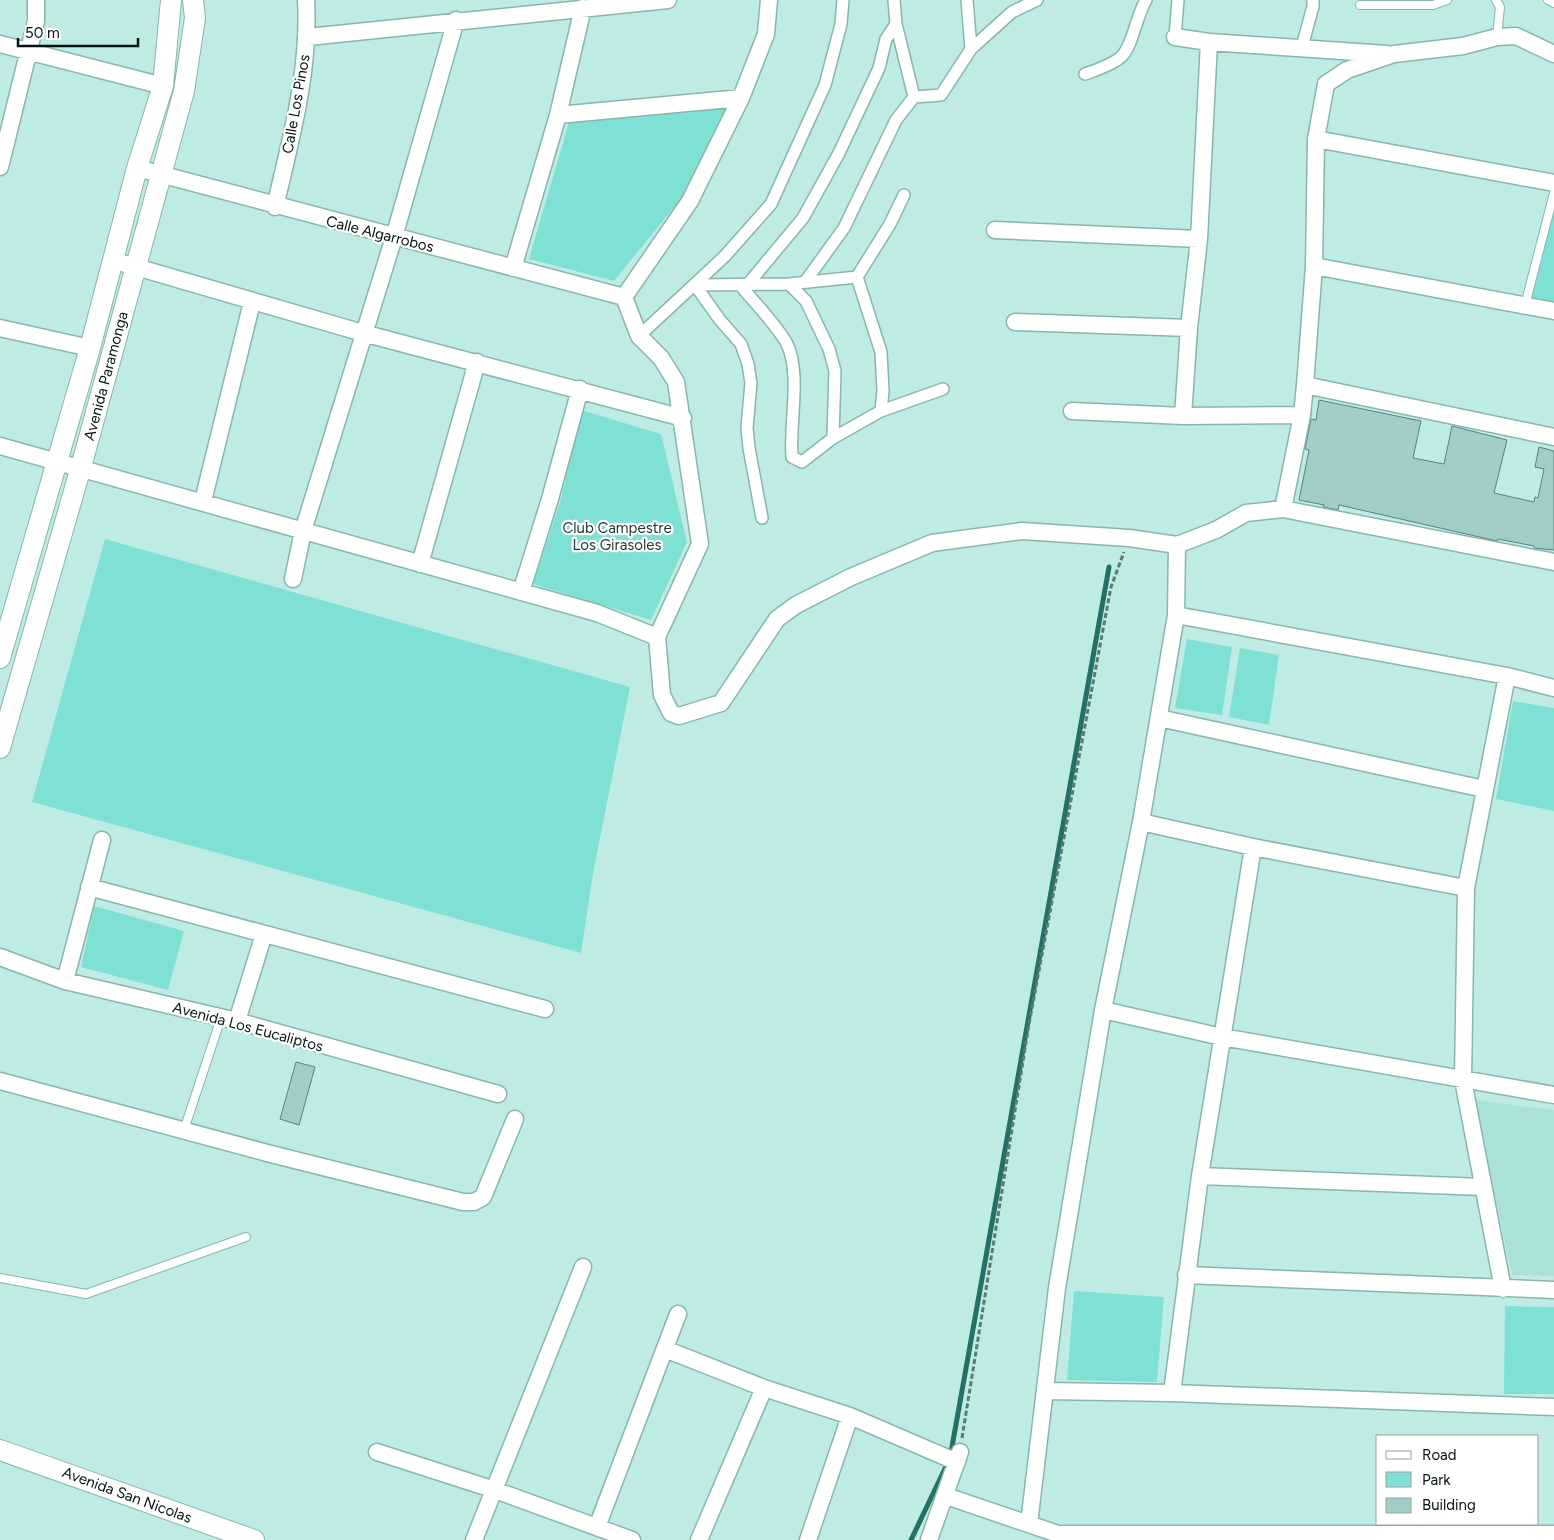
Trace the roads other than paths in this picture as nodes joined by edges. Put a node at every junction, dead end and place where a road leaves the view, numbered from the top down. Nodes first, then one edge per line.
1 (36, 0) edge
2 (171, 0) edge
3 (193, 0) edge
4 (306, 0) edge
5 (668, 0) edge
6 (769, 0) edge
7 (843, 0) edge
8 (894, 0) edge
9 (967, 0) edge
10 (1037, 0) edge
11 (1146, 0) edge
12 (1178, 0) edge
13 (1313, 0) edge
14 (1447, 0) edge
15 (1496, 0) edge
16 (1548, 0) edge
17 (1554, 3) edge
18 (1360, 5) dead end
19 (583, 8) junction
20 (456, 20) junction
21 (896, 24) junction
22 (308, 36) junction
23 (1175, 37) joint
24 (1497, 37) junction
25 (1209, 42) junction
26 (0, 44) edge
27 (1302, 47) junction
28 (971, 49) junction
29 (29, 51) junction
30 (1394, 54) junction
31 (1554, 54) edge
32 (1085, 74) dead end
33 (163, 86) junction
34 (914, 97) junction
35 (741, 98) junction
36 (558, 115) junction
37 (1316, 139) junction
38 (0, 167) edge
39 (137, 168) junction
40 (161, 175) junction
41 (1554, 183) edge
42 (1554, 193) edge
43 (904, 195) dead end
44 (275, 207) junction
45 (995, 230) dead end
46 (394, 237) junction
47 (1199, 239) junction
48 (112, 260) junction
49 (1314, 266) junction
50 (136, 267) junction
51 (513, 268) junction
52 (856, 277) junction
53 (804, 282) junction
54 (789, 284) junction
55 (695, 285) junction
56 (744, 285) junction
57 (624, 297) junction
58 (252, 302) junction
59 (1525, 305) junction
60 (1554, 311) edge
61 (1015, 322) dead end
62 (0, 328) edge
63 (1189, 328) junction
64 (363, 333) junction
65 (639, 336) junction
66 (90, 348) junction
67 (477, 362) junction
68 (1305, 386) junction
69 (580, 389) junction
70 (943, 390) dead end
71 (1072, 411) dead end
72 (881, 412) junction
73 (1183, 416) junction
74 (1302, 416) junction
75 (683, 418) junction
76 (833, 438) junction
77 (1554, 438) edge
78 (0, 446) edge
79 (56, 460) junction
80 (81, 467) junction
81 (203, 502) junction
82 (1284, 509) junction
83 (762, 518) dead end
84 (303, 531) junction
85 (1177, 546) junction
86 (1554, 562) edge
87 (420, 564) junction
88 (293, 579) dead end
89 (521, 592) junction
90 (1176, 615) junction
91 (657, 637) junction
92 (0, 658) edge
93 (1506, 676) junction
94 (1554, 688) edge
95 (1159, 718) junction
96 (0, 748) edge
97 (1484, 789) junction
98 (1141, 822) junction
99 (102, 840) dead end
100 (1253, 847) junction
101 (89, 887) junction
102 (1466, 888) junction
103 (264, 934) junction
104 (0, 957) edge
105 (65, 981) junction
106 (544, 1009) dead end
107 (1103, 1010) junction
108 (221, 1018) junction
109 (237, 1021) junction
110 (1222, 1037) junction
111 (1463, 1080) junction
112 (0, 1081) edge
113 (498, 1094) dead end
114 (1554, 1094) edge
115 (515, 1119) dead end
116 (184, 1130) junction
117 (1200, 1176) junction
118 (1483, 1187) junction
119 (246, 1237) dead end
120 (583, 1267) dead end
121 (1186, 1275) junction
122 (0, 1278) edge
123 (1503, 1289) junction
124 (1554, 1290) edge
125 (678, 1314) dead end
126 (665, 1349) junction
127 (764, 1388) junction
128 (1045, 1391) junction
129 (1172, 1393) junction
130 (1554, 1407) edge
131 (850, 1416) junction
132 (0, 1450) edge
133 (377, 1452) dead end
134 (495, 1490) junction
135 (946, 1496) junction
136 (1029, 1524) junction
137 (597, 1526) junction
138 (1554, 1534) edge
139 (1046, 1535) edge
140 (1434, 1537) edge
141 (254, 1540) edge
142 (474, 1540) edge
143 (632, 1540) edge
144 (699, 1540) edge
145 (808, 1540) edge
146 (929, 1540) edge

1 - 29 street
2 - 33 street, Avenida Paramonga
3 - 40 street, Avenida Paramonga
4 - 22 street, Calle Los Pinos
5 - 19 street
6 - 35 street
7 - 55 street
8 - 21 street
9 - 28 street
10 - 28 street
11 - 32 street
12 - 23 street
13 - 27 street
14 - 18 lane
15 - 24 lane
16 - 17 lane
19 - 20 street
19 - 36 street
20 - 22 street
20 - 46 street
21 - 34 street
21 - 56 street
22 - 44 street, Calle Los Pinos
23 - 25 street
24 - 30 street
24 - 31 street
25 - 27 street
25 - 47 street
26 - 29 street
27 - 30 street
28 - 34 street
29 - 33 street
29 - 38 street
30 - 37 street
33 - 39 street, Avenida Paramonga
34 - 53 street
35 - 36 street
35 - 57 street
36 - 51 street
37 - 41 street
37 - 49 street
39 - 40 street, Calle Algarrobos
39 - 48 street, Avenida Paramonga
40 - 44 street, Calle Algarrobos
40 - 50 street, Avenida Paramonga
42 - 59 lane
43 - 52 street
44 - 46 street, Calle Algarrobos
45 - 47 street
46 - 51 street, Calle Algarrobos
46 - 64 street
47 - 63 street
48 - 50 street
48 - 66 street, Avenida Paramonga
49 - 59 street
49 - 68 street
50 - 58 street
50 - 80 street, Avenida Paramonga
51 - 57 street, Calle Algarrobos
52 - 53 street
52 - 72 street
53 - 54 street
54 - 56 street
54 - 76 street
55 - 56 street
55 - 65 street
55 - 83 street
56 - 76 street
57 - 65 street
58 - 64 street
58 - 81 street
59 - 60 street
61 - 63 street
62 - 66 street
63 - 73 street
64 - 67 street
64 - 84 street
65 - 75 street
66 - 79 street, Avenida Paramonga
67 - 69 street
67 - 87 street
68 - 74 street
68 - 77 street
69 - 75 street
69 - 89 street
70 - 72 street
71 - 73 street
72 - 76 street
73 - 74 street
74 - 82 street
75 - 91 street
78 - 79 street
79 - 80 street
79 - 92 street, Avenida Paramonga
80 - 81 street
80 - 96 street, Avenida Paramonga
81 - 84 street
82 - 85 street
82 - 86 street
84 - 87 street
84 - 88 street
85 - 90 street
85 - 91 street
87 - 89 street
89 - 91 street
90 - 93 street
90 - 95 street
93 - 94 street
93 - 97 street
95 - 97 street
95 - 98 street
97 - 102 street
98 - 100 street
98 - 107 street
99 - 101 street
100 - 102 street
100 - 110 street
101 - 103 street
101 - 105 street
102 - 111 street
103 - 106 street
103 - 109 street
104 - 105 street, Avenida Los Eucaliptos
105 - 108 street, Avenida Los Eucaliptos
107 - 110 street
107 - 128 street
108 - 109 street, Avenida Los Eucaliptos
108 - 116 lane
109 - 113 street, Avenida Los Eucaliptos
110 - 111 street
110 - 117 street
111 - 114 street
111 - 118 street
112 - 116 street
115 - 116 street
117 - 118 street
117 - 121 street
118 - 123 street
119 - 122 lane
120 - 134 street
121 - 123 street
121 - 129 street
123 - 124 street
125 - 126 street
126 - 127 street
126 - 137 street
127 - 131 street
127 - 144 street
128 - 129 street
128 - 136 street
129 - 130 street
131 - 135 street
131 - 145 street
132 - 141 street, Avenida San Nicolas
133 - 134 street
134 - 137 street
134 - 142 street
135 - 136 street
135 - 146 street
136 - 139 street
137 - 143 street
138 - 140 street
139 - 140 street

